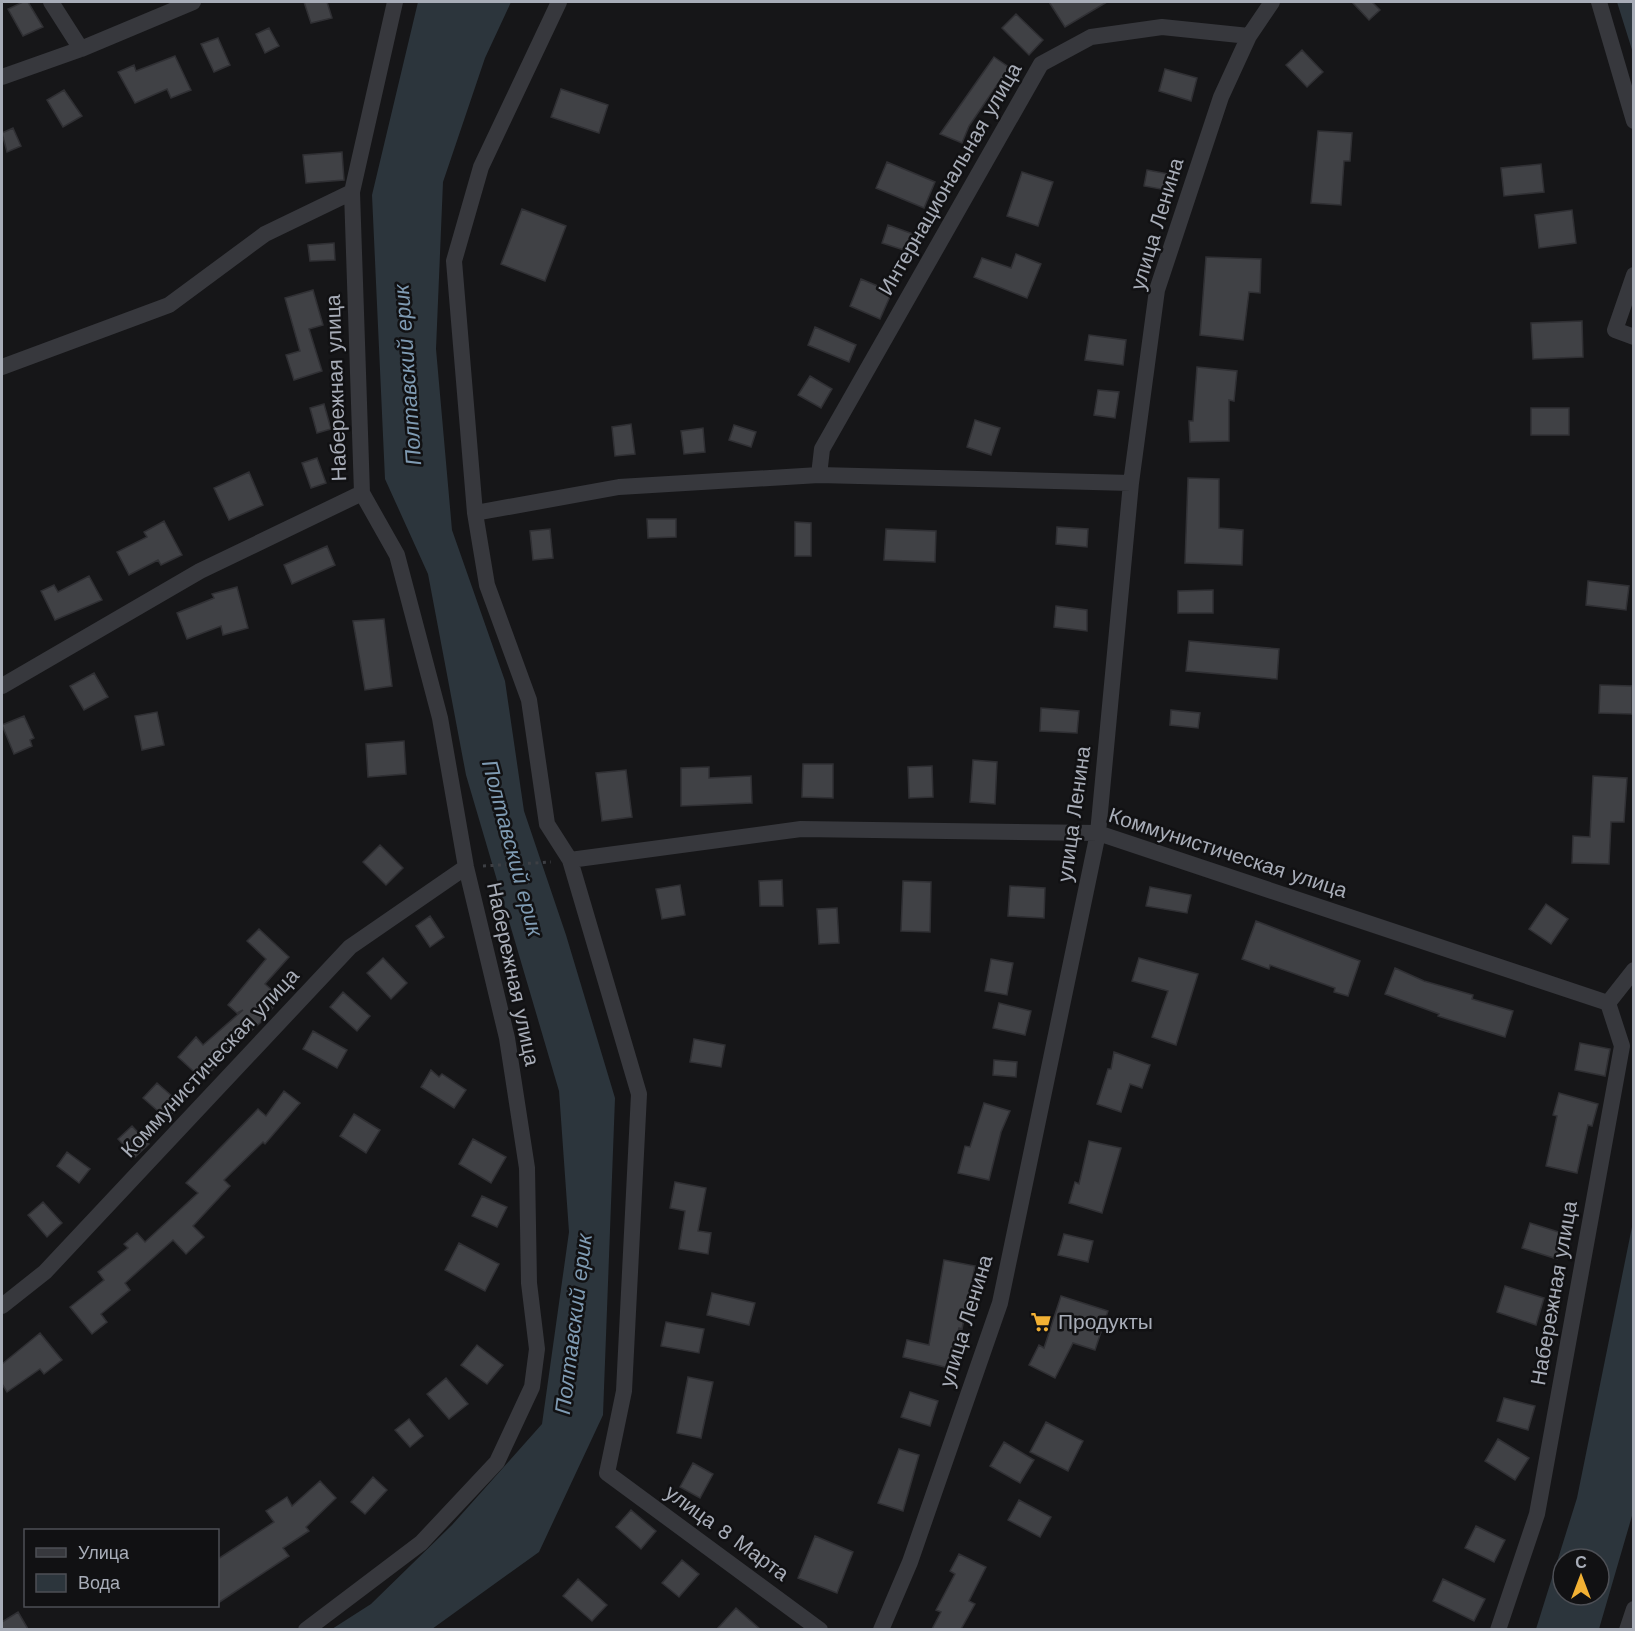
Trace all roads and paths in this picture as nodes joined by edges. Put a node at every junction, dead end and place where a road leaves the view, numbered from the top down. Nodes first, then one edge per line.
1 (51, 2) edge
2 (193, 2) edge
3 (395, 2) edge
4 (559, 2) edge
5 (1272, 2) edge
6 (1599, 2) edge
7 (1249, 36) junction
8 (81, 49) junction
9 (2, 77) edge
10 (1634, 121) edge
11 (352, 192) junction
12 (1634, 275) edge
13 (1634, 337) edge
14 (2, 367) edge
15 (819, 475) junction
16 (1131, 483) junction
17 (362, 493) junction
18 (475, 513) junction
19 (2, 686) edge
20 (1098, 833) junction
21 (570, 860) junction
22 (466, 867) junction
23 (1634, 970) edge
24 (1608, 1004) junction
25 (2, 1306) edge
26 (1634, 1609) edge
27 (306, 1629) edge
28 (820, 1629) edge
29 (881, 1629) edge
30 (1498, 1629) edge
31 (1627, 1629) edge

1 - 8 street
2 - 8 street
3 - 11 street, Набережная улица
4 - 18 street
5 - 7 street, улица Ленина
6 - 10 street
7 - 15 street, Интернациональная улица
7 - 16 street, улица Ленина
8 - 9 street
11 - 14 street
11 - 17 street, Набережная улица
12 - 13 street
15 - 16 street
15 - 18 street
16 - 20 street, улица Ленина
17 - 19 street
17 - 22 street, Набережная улица
18 - 21 street
20 - 21 street, Коммунистическая улица
20 - 24 street, Коммунистическая улица
20 - 29 street, улица Ленина
21 - 22 path
21 - 28 street, улица 8 Марта
22 - 25 street, Коммунистическая улица
22 - 27 street, Набережная улица
23 - 24 street
24 - 30 street, Набережная улица
26 - 31 street

